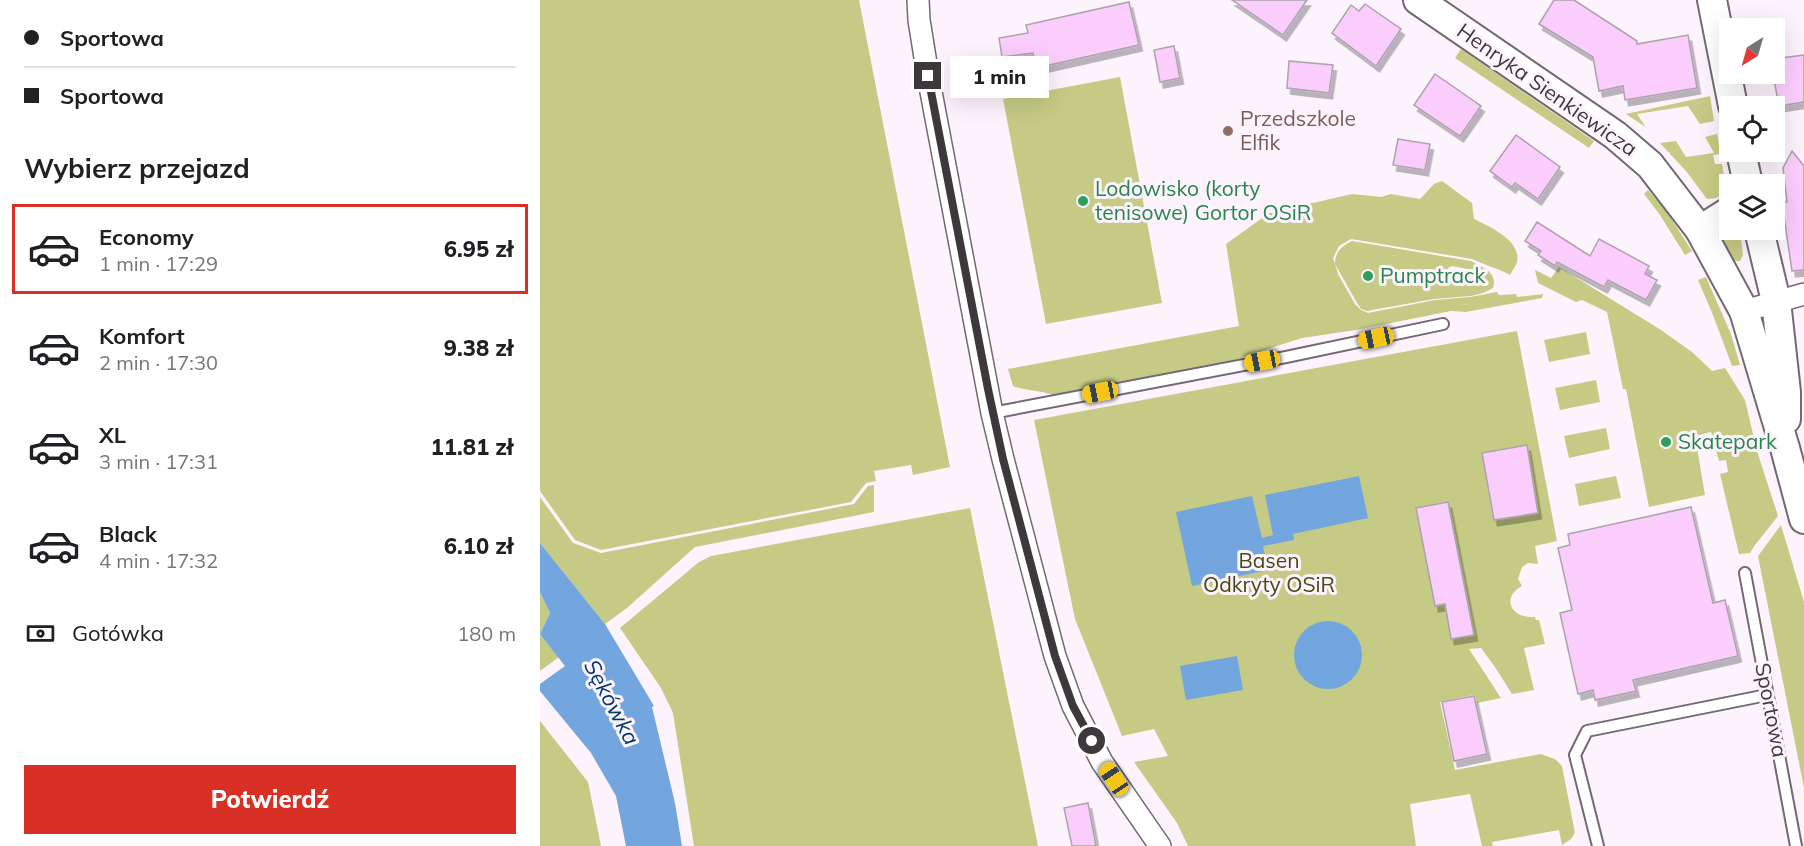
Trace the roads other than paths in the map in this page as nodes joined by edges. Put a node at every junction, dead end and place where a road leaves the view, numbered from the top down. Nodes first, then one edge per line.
1 (918, 0) edge
2 (1418, 0) edge
3 (1712, 0) edge
4 (1731, 96) edge
5 (1719, 218) edge
6 (1700, 230) junction
7 (1761, 240) edge
8 (1804, 294) edge
9 (1776, 301) junction
10 (1744, 311) junction
11 (1443, 324) dead end
12 (992, 413) junction
13 (1785, 448) junction
14 (1804, 519) edge
15 (1745, 573) dead end
16 (1767, 695) junction
17 (1160, 846) edge
18 (1598, 846) edge
19 (1796, 846) edge

1 - 12 street
2 - 6 main road, Henryka Sienkiewicza
3 - 4 main road
5 - 6 main road
6 - 10 main road, Henryka Sienkiewicza
7 - 9 main road, Henryka Sienkiewicza
8 - 9 street
9 - 10 street
9 - 13 main road, Henryka Sienkiewicza
10 - 13 main road, Henryka Sienkiewicza
11 - 12 lane
12 - 17 street
13 - 14 main road, Henryka Sienkiewicza
15 - 16 lane, Sportowa
16 - 18 lane
16 - 19 lane, Sportowa

